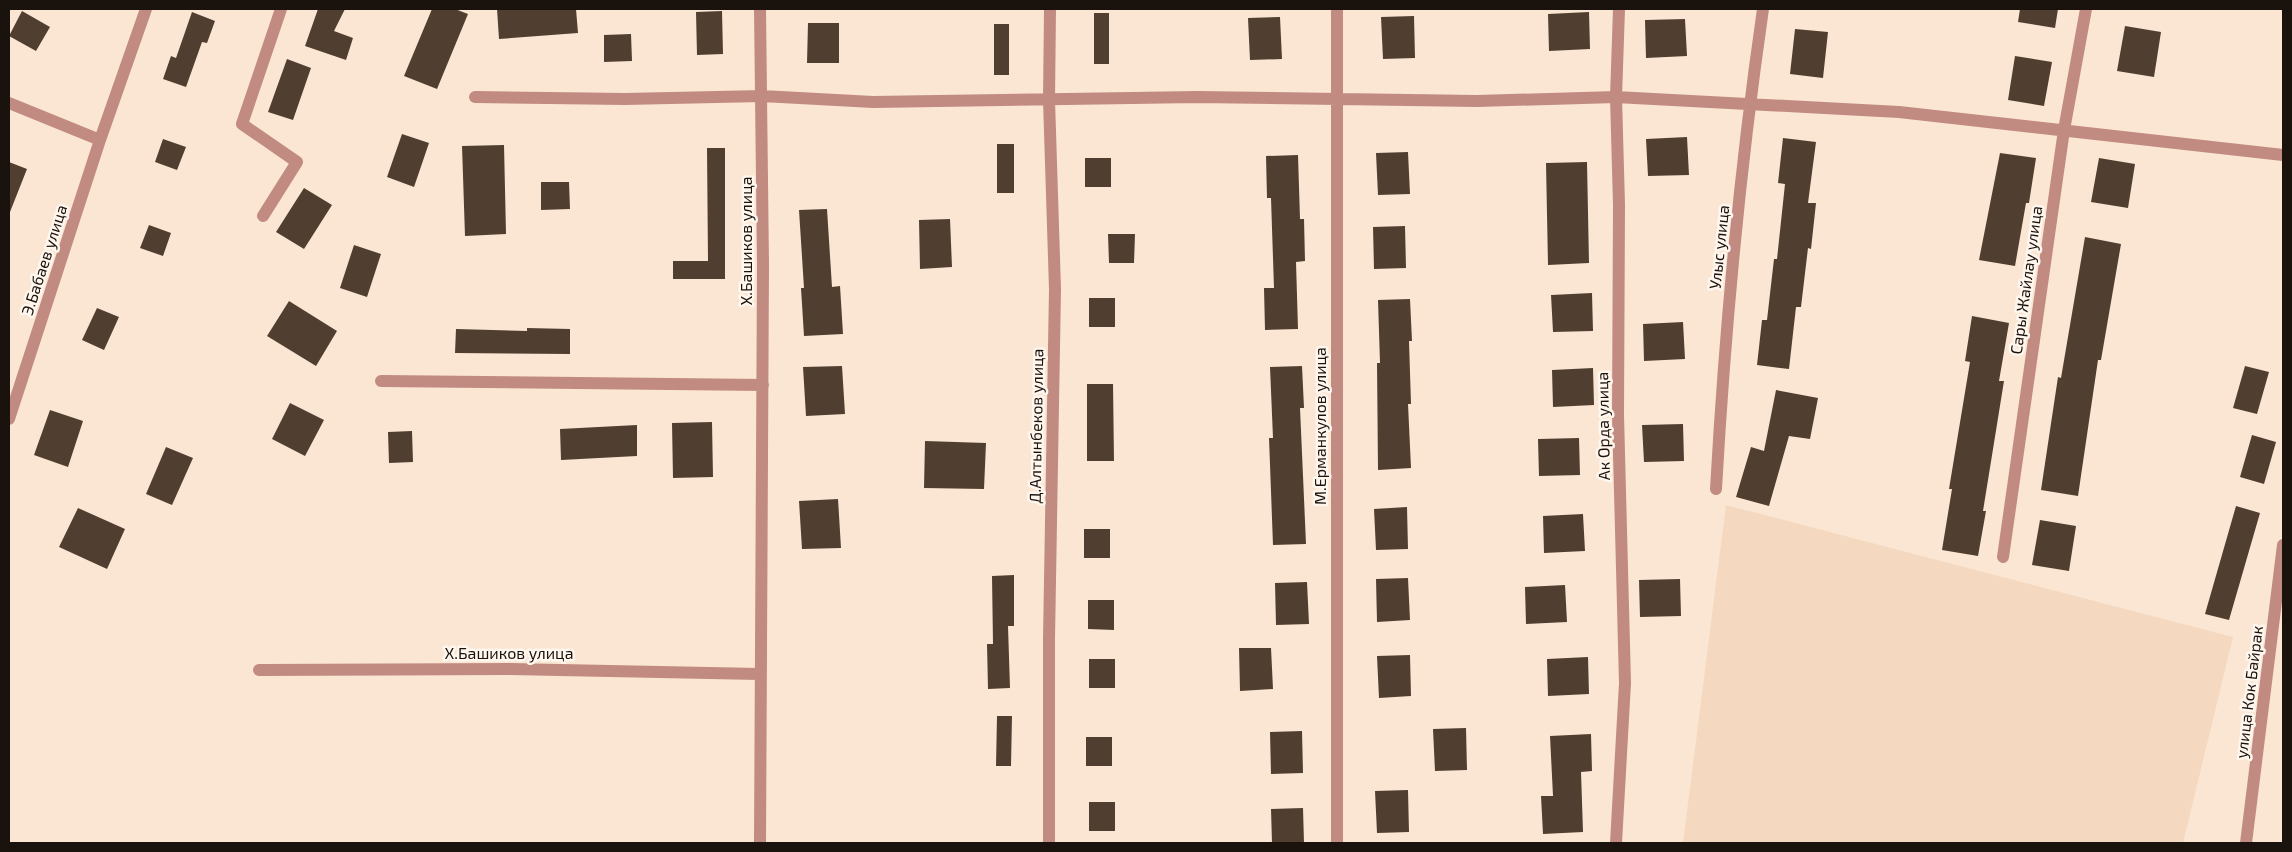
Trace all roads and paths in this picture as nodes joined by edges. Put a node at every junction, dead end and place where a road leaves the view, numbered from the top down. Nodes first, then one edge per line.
1 (146, 9) edge
2 (281, 9) edge
3 (760, 9) edge
4 (1050, 9) edge
5 (1337, 9) edge
6 (1619, 9) edge
7 (1764, 9) edge
8 (2086, 9) edge
9 (762, 96) junction
10 (474, 97) dead end
11 (1616, 97) junction
12 (1049, 100) junction
13 (1338, 101) junction
14 (9, 103) edge
15 (1750, 105) junction
16 (2064, 130) junction
17 (100, 140) junction
18 (2283, 155) edge
19 (263, 216) dead end
20 (381, 381) dead end
21 (763, 385) junction
22 (9, 418) edge
23 (1716, 489) dead end
24 (2283, 545) edge
25 (2003, 557) dead end
26 (259, 670) dead end
27 (759, 674) junction
28 (760, 843) edge
29 (1049, 843) edge
30 (1337, 843) edge
31 (1616, 843) edge
32 (2246, 843) edge

1 - 17 street, Э.Бабаев улица
2 - 19 street
3 - 9 street, Х.Башиков улица
4 - 12 street, Д.Алтынбеков улица
5 - 13 street, М.Ерманкулов улица
6 - 11 street, Ак Орда улица
7 - 15 street, Улыс улица
8 - 16 street, Сары Жайлау улица
9 - 10 street
9 - 12 street
9 - 21 street, Х.Башиков улица
11 - 13 street
11 - 15 street
11 - 31 street, Ак Орда улица
12 - 13 street
12 - 29 street, Д.Алтынбеков улица
13 - 30 street, М.Ерманкулов улица
14 - 17 street
15 - 16 street
15 - 23 street, Улыс улица
16 - 18 street
16 - 25 street, Сары Жайлау улица
17 - 22 street, Э.Бабаев улица
20 - 21 street
21 - 27 street, Х.Башиков улица
24 - 32 street, улица Кок Байрак
26 - 27 street, Х.Башиков улица
27 - 28 street, Х.Башиков улица

